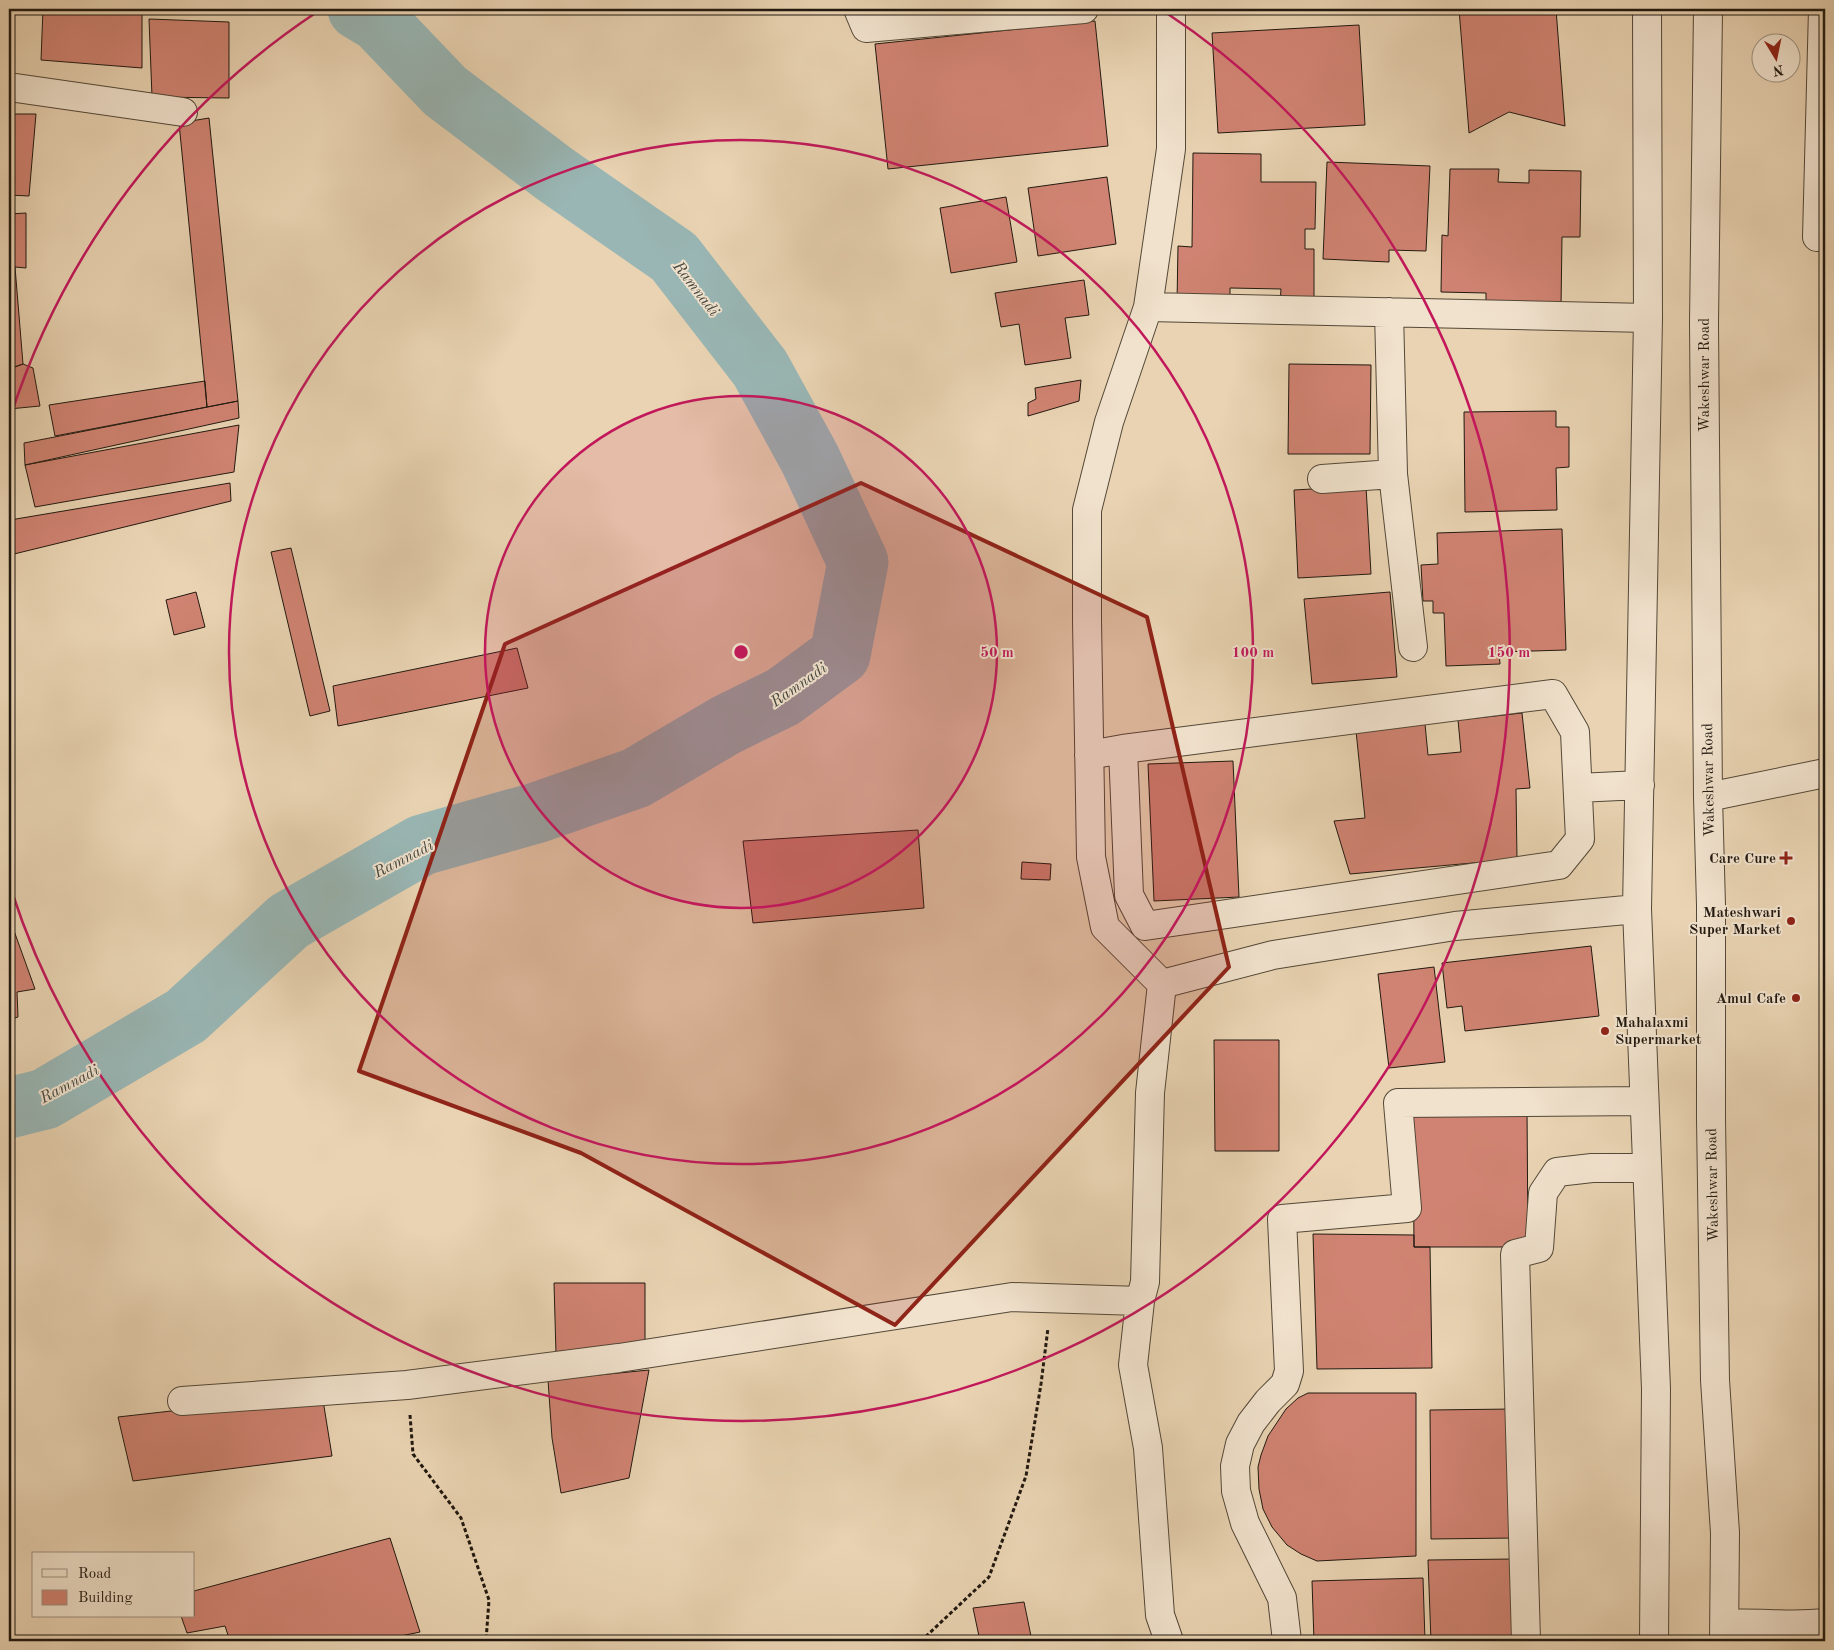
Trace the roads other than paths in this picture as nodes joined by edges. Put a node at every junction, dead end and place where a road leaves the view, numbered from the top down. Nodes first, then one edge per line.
1 (858, 9) edge
2 (1084, 9) edge
3 (1172, 9) edge
4 (1647, 9) edge
5 (1708, 9) edge
6 (1823, 9) edge
7 (9, 87) edge
8 (182, 112) dead end
9 (1817, 237) dead end
10 (1148, 307) junction
11 (1389, 312) junction
12 (1648, 318) junction
13 (1393, 474) junction
14 (1322, 479) dead end
15 (1413, 647) dead end
16 (1123, 748) junction
17 (1089, 755) junction
18 (1825, 773) edge
19 (1640, 785) junction
20 (1578, 788) junction
21 (1708, 797) junction
22 (1637, 909) junction
23 (1162, 984) junction
24 (1644, 1101) junction
25 (1647, 1168) junction
26 (1140, 1301) junction
27 (182, 1401) dead end
28 (1825, 1623) edge
29 (1725, 1633) edge
30 (1169, 1641) edge
31 (1287, 1641) edge
32 (1526, 1641) edge
33 (1654, 1641) edge

1 - 2 street
3 - 10 street
4 - 12 street
5 - 21 street, Wakeshwar Road
6 - 9 street
7 - 8 street
10 - 11 street
10 - 17 street
11 - 12 street
11 - 13 street
12 - 19 street
13 - 14 street
13 - 15 street
16 - 17 street
16 - 20 street
16 - 20 street
17 - 23 street
18 - 21 street
19 - 20 street
19 - 22 street
21 - 29 street, Wakeshwar Road
22 - 23 street
22 - 24 street
23 - 26 street
24 - 25 street
24 - 31 street
25 - 32 street
25 - 33 street
26 - 27 street
26 - 30 street
28 - 29 street

